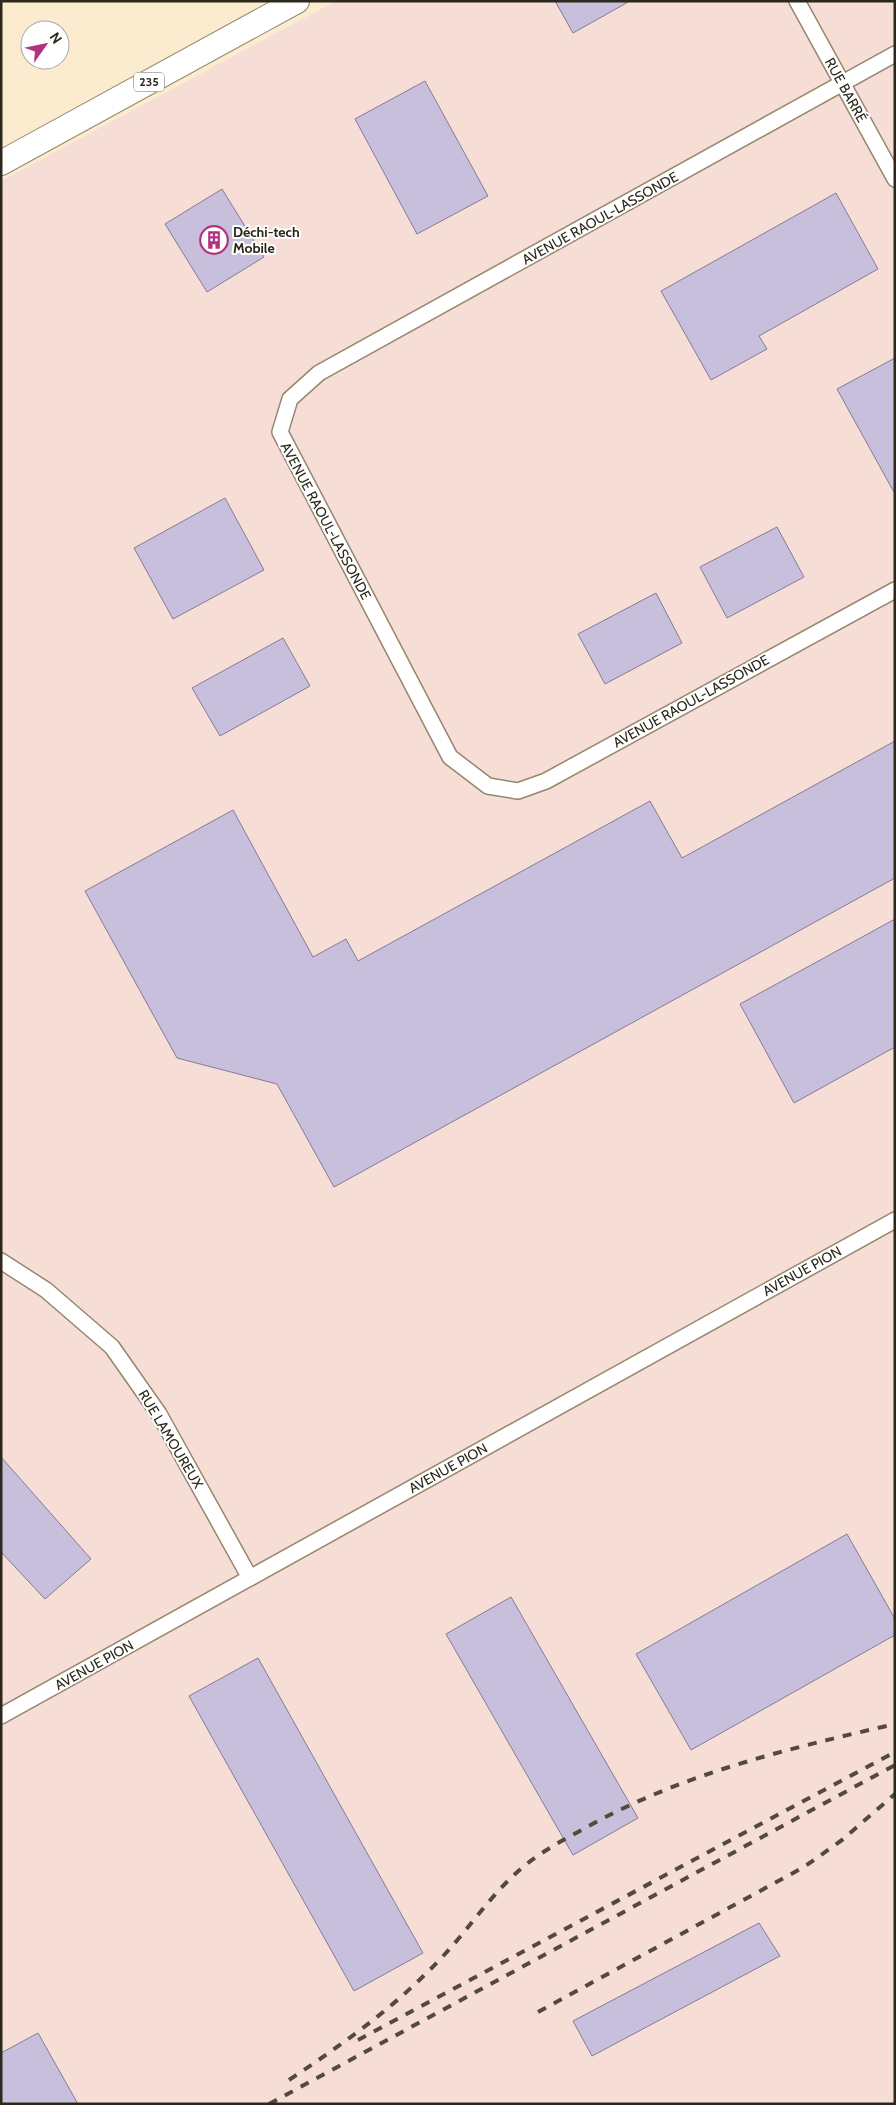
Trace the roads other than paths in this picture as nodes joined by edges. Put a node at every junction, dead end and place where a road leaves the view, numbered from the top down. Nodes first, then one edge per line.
1 (297, 1) edge
2 (797, 1) edge
3 (895, 54) edge
4 (842, 83) junction
5 (1, 163) edge
6 (895, 179) edge
7 (895, 590) edge
8 (895, 1220) edge
9 (1, 1262) edge
10 (250, 1578) junction
11 (1, 1716) edge

1 - 5 main road, 235
2 - 4 street, RUE BARRÉ
3 - 4 street, AVENUE RAOUL-LASSONDE
4 - 6 street, RUE BARRÉ
4 - 7 street, AVENUE RAOUL-LASSONDE
8 - 10 street, AVENUE PION
9 - 10 street, RUE LAMOUREUX
10 - 11 street, AVENUE PION

